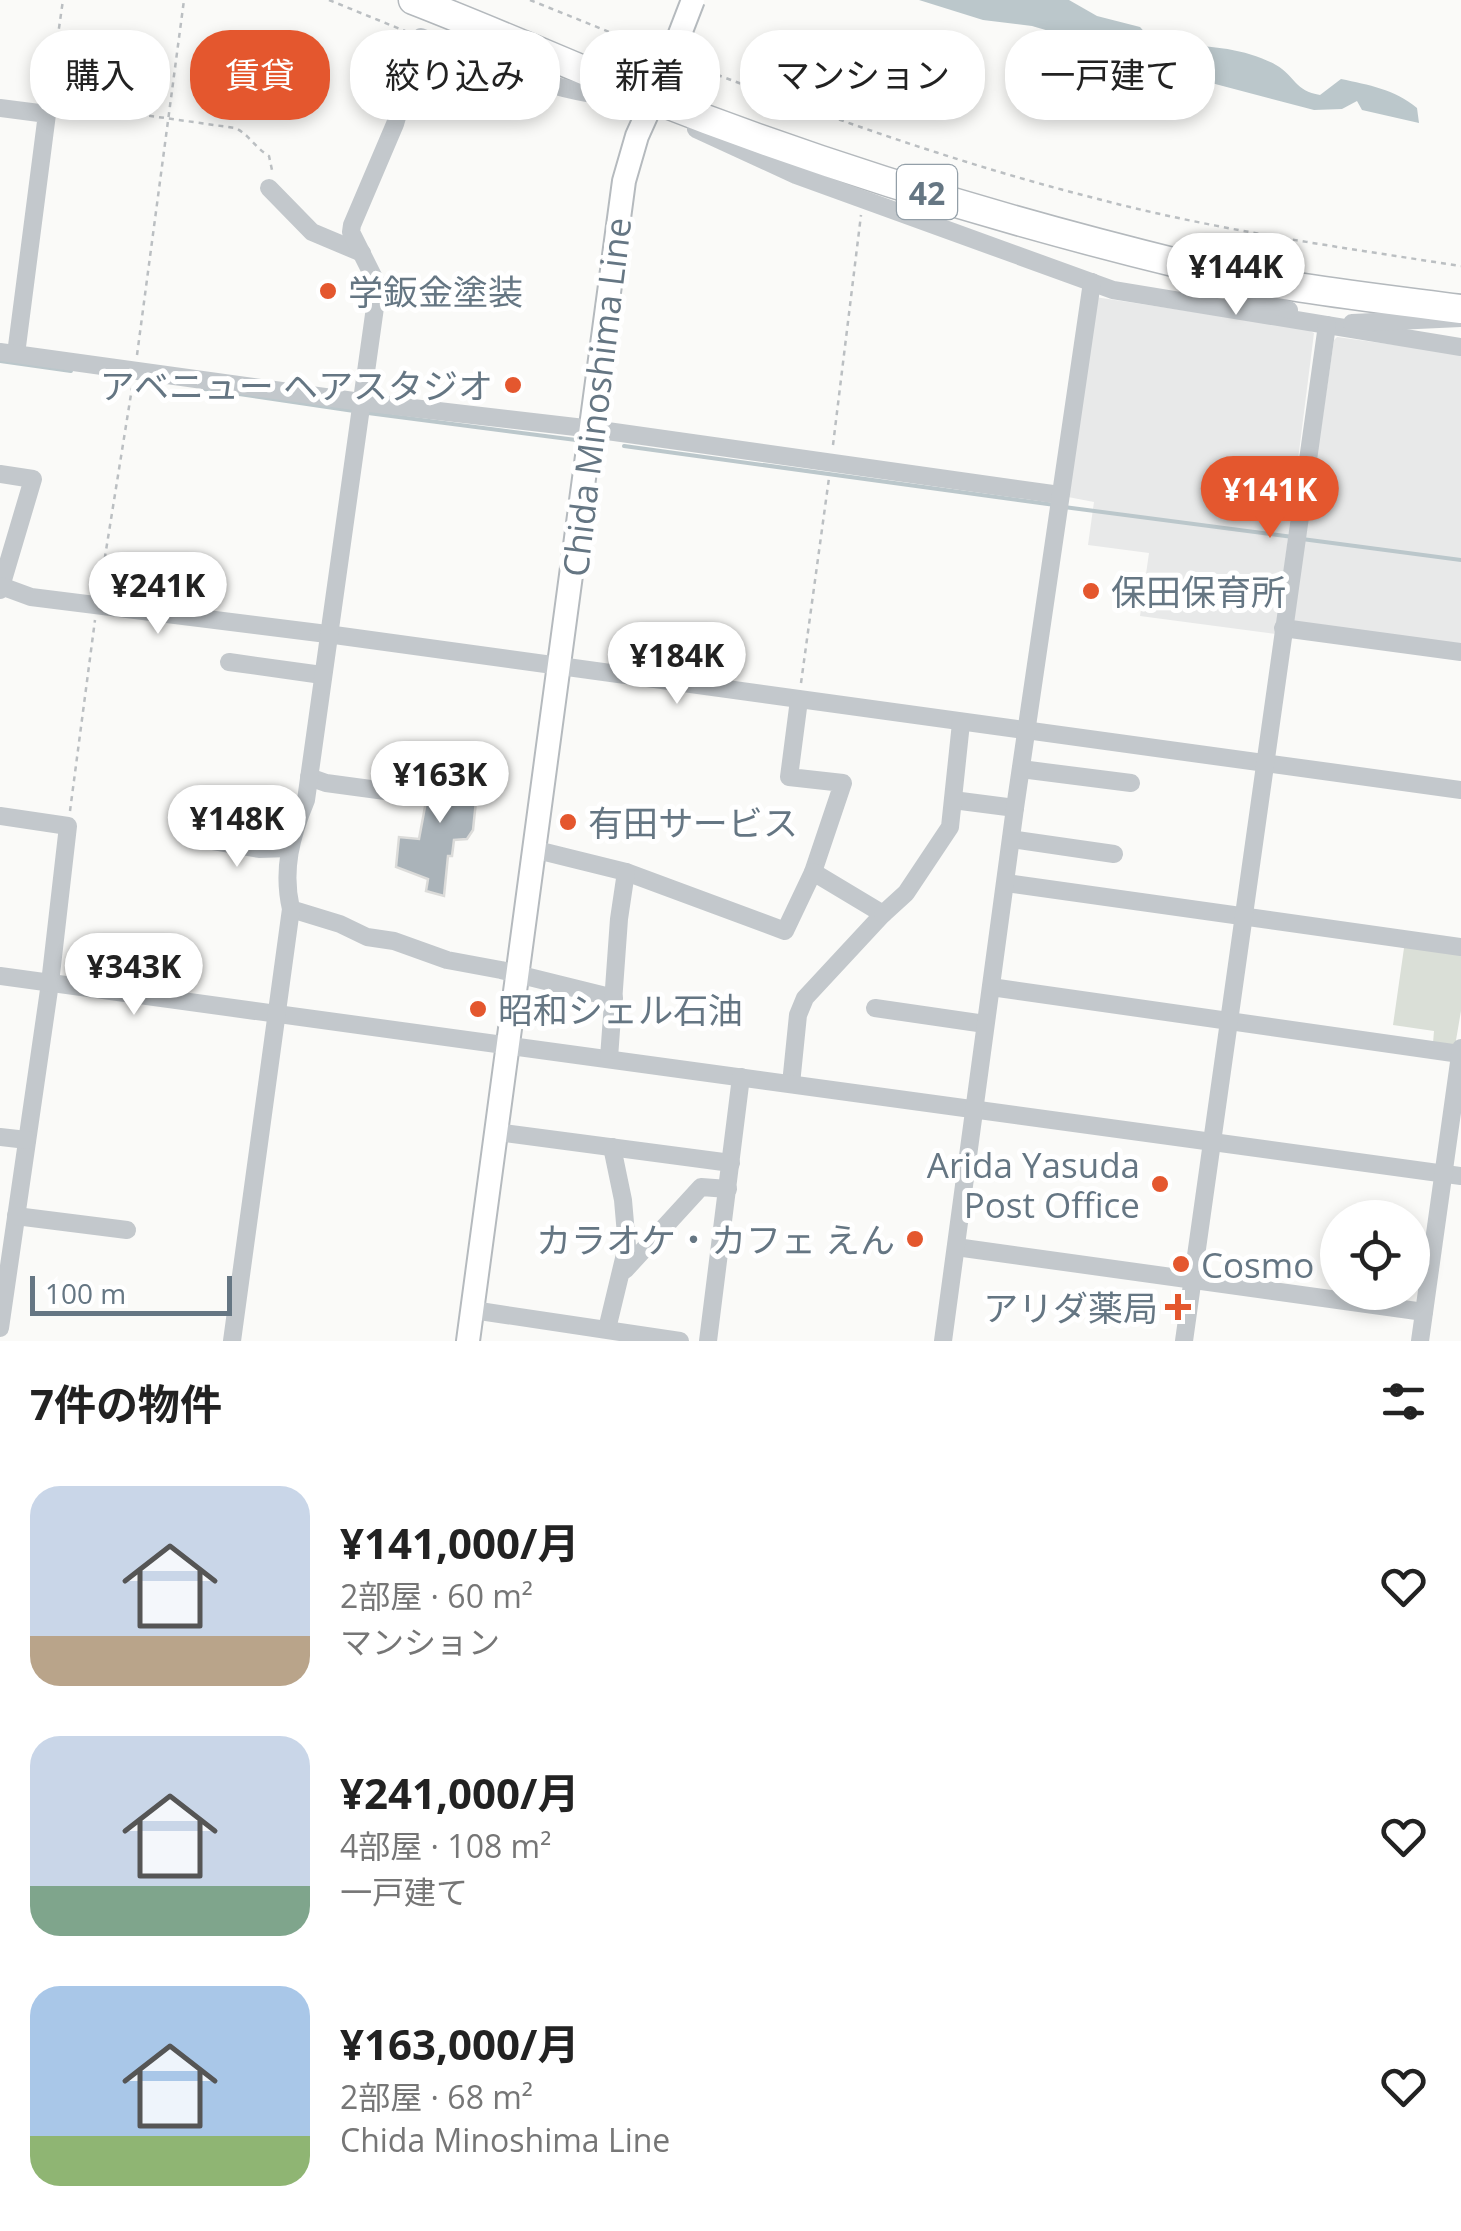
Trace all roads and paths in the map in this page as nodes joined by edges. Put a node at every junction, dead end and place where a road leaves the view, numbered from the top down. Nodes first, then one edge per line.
1 (63, 0) edge
2 (184, 0) edge
3 (329, 0) edge
4 (414, 0) edge
5 (530, 0) edge
6 (693, 0) edge
7 (59, 30) edge
8 (403, 30) edge
9 (604, 30) edge
10 (681, 30) edge
11 (580, 66) edge
12 (720, 76) edge
13 (170, 103) edge
14 (0, 108) edge
15 (170, 118) edge
16 (168, 120) edge
17 (396, 120) edge
18 (643, 120) edge
19 (672, 120) edge
20 (720, 120) edge
21 (269, 188) joint
22 (362, 253) junction
23 (1186, 265) junction
24 (1461, 266) edge
25 (1092, 282) junction
26 (1461, 309) edge
27 (1461, 318) edge
28 (1326, 325) junction
29 (1461, 348) edge
30 (8, 353) edge
31 (135, 370) junction
32 (361, 402) junction
33 (592, 429) junction
34 (0, 474) edge
35 (1060, 496) junction
36 (0, 588) edge
37 (97, 605) junction
38 (1283, 628) junction
39 (328, 634) junction
40 (1461, 652) edge
41 (230, 662) dead end
42 (560, 668) junction
43 (322, 675) junction
44 (799, 700) junction
45 (962, 723) junction
46 (1027, 730) junction
47 (1263, 764) junction
48 (1022, 768) junction
49 (309, 778) junction
50 (1131, 783) dead end
51 (1461, 790) edge
52 (415, 794) dead end
53 (953, 800) junction
54 (1015, 808) junction
55 (0, 816) edge
56 (68, 826) junction
57 (188, 838) dead end
58 (1011, 839) junction
59 (289, 848) junction
60 (537, 850) junction
61 (1114, 854) dead end
62 (626, 872) junction
63 (813, 872) junction
64 (1006, 883) junction
65 (291, 909) junction
66 (883, 914) junction
67 (1243, 914) junction
68 (1461, 947) edge
69 (520, 975) junction
70 (0, 976) edge
71 (50, 983) junction
72 (991, 987) junction
73 (614, 998) junction
74 (875, 1008) dead end
75 (275, 1014) junction
76 (1228, 1020) junction
77 (985, 1024) junction
78 (510, 1044) junction
79 (1461, 1051) edge
80 (609, 1058) junction
81 (741, 1077) junction
82 (791, 1084) junction
83 (975, 1110) junction
84 (497, 1132) junction
85 (0, 1137) edge
86 (27, 1140) junction
87 (1212, 1141) junction
88 (612, 1147) junction
89 (731, 1163) junction
90 (1452, 1175) edge
91 (728, 1189) junction
92 (16, 1216) junction
93 (127, 1230) dead end
94 (956, 1247) junction
95 (621, 1274) junction
96 (1193, 1278) junction
97 (472, 1310) junction
98 (1424, 1312) junction
99 (0, 1328) edge
100 (607, 1329) junction
101 (232, 1341) edge
102 (468, 1341) edge
103 (680, 1341) edge
104 (708, 1341) edge
105 (943, 1341) edge
106 (1184, 1341) edge
107 (1420, 1341) edge

1 - 7 path
2 - 13 path
3 - 8 path
4 - 11 highway, 42
5 - 9 path
6 - 10 main road, Chida Minoshima Line, bridge
12 - 24 path
14 - 30 street
15 - 21 path
16 - 31 path
17 - 22 street
18 - 33 main road, Chida Minoshima Line
19 - 25 street
20 - 23 highway, 42
21 - 22 street
22 - 32 street
23 - 26 highway, 42
23 - 28 street
25 - 28 street
25 - 35 street
27 - 28 street
28 - 29 street
28 - 38 street
30 - 31 street
31 - 32 street
31 - 37 path
32 - 33 street
32 - 39 street
33 - 35 street
33 - 42 main road, Chida Minoshima Line
34 - 36 street
35 - 46 street
36 - 37 street
37 - 39 street
37 - 56 path
38 - 40 street
38 - 47 street
39 - 42 street
39 - 43 street
41 - 43 street
42 - 44 street
42 - 60 main road, Chida Minoshima Line
43 - 49 street
44 - 45 street
44 - 63 street
45 - 46 street
45 - 53 street
46 - 47 street
46 - 48 street
47 - 51 street
47 - 67 street
48 - 50 street
48 - 54 street
49 - 52 street
49 - 59 street
53 - 54 street
53 - 66 street
54 - 58 street
55 - 56 street
56 - 71 street
57 - 59 street
58 - 61 street
58 - 64 street
59 - 65 street
60 - 62 street
60 - 69 main road, Chida Minoshima Line
62 - 63 street
62 - 73 street
63 - 66 street
64 - 67 street
64 - 72 street
65 - 69 street
65 - 75 street
66 - 82 street
67 - 68 street
67 - 76 street
69 - 73 street
69 - 78 main road, Chida Minoshima Line
70 - 71 street
71 - 75 street
71 - 86 street
72 - 76 street
72 - 77 street
73 - 80 street
74 - 77 street
75 - 78 street
75 - 101 street
76 - 79 street
76 - 87 street
77 - 83 street
78 - 80 street
78 - 84 main road, Chida Minoshima Line
79 - 90 street
80 - 81 street
81 - 82 street
81 - 89 street
82 - 83 street
83 - 87 street
83 - 94 street
84 - 88 street
84 - 97 main road, Chida Minoshima Line
85 - 86 street
86 - 92 street
87 - 90 street
87 - 96 street
88 - 89 street
88 - 95 street
89 - 91 street
90 - 98 street
91 - 95 street
91 - 104 street
92 - 93 street
92 - 99 street
94 - 96 street
94 - 105 street
95 - 100 street
96 - 98 street
96 - 106 street
97 - 100 street
97 - 102 main road, Chida Minoshima Line
98 - 107 street
100 - 103 street

